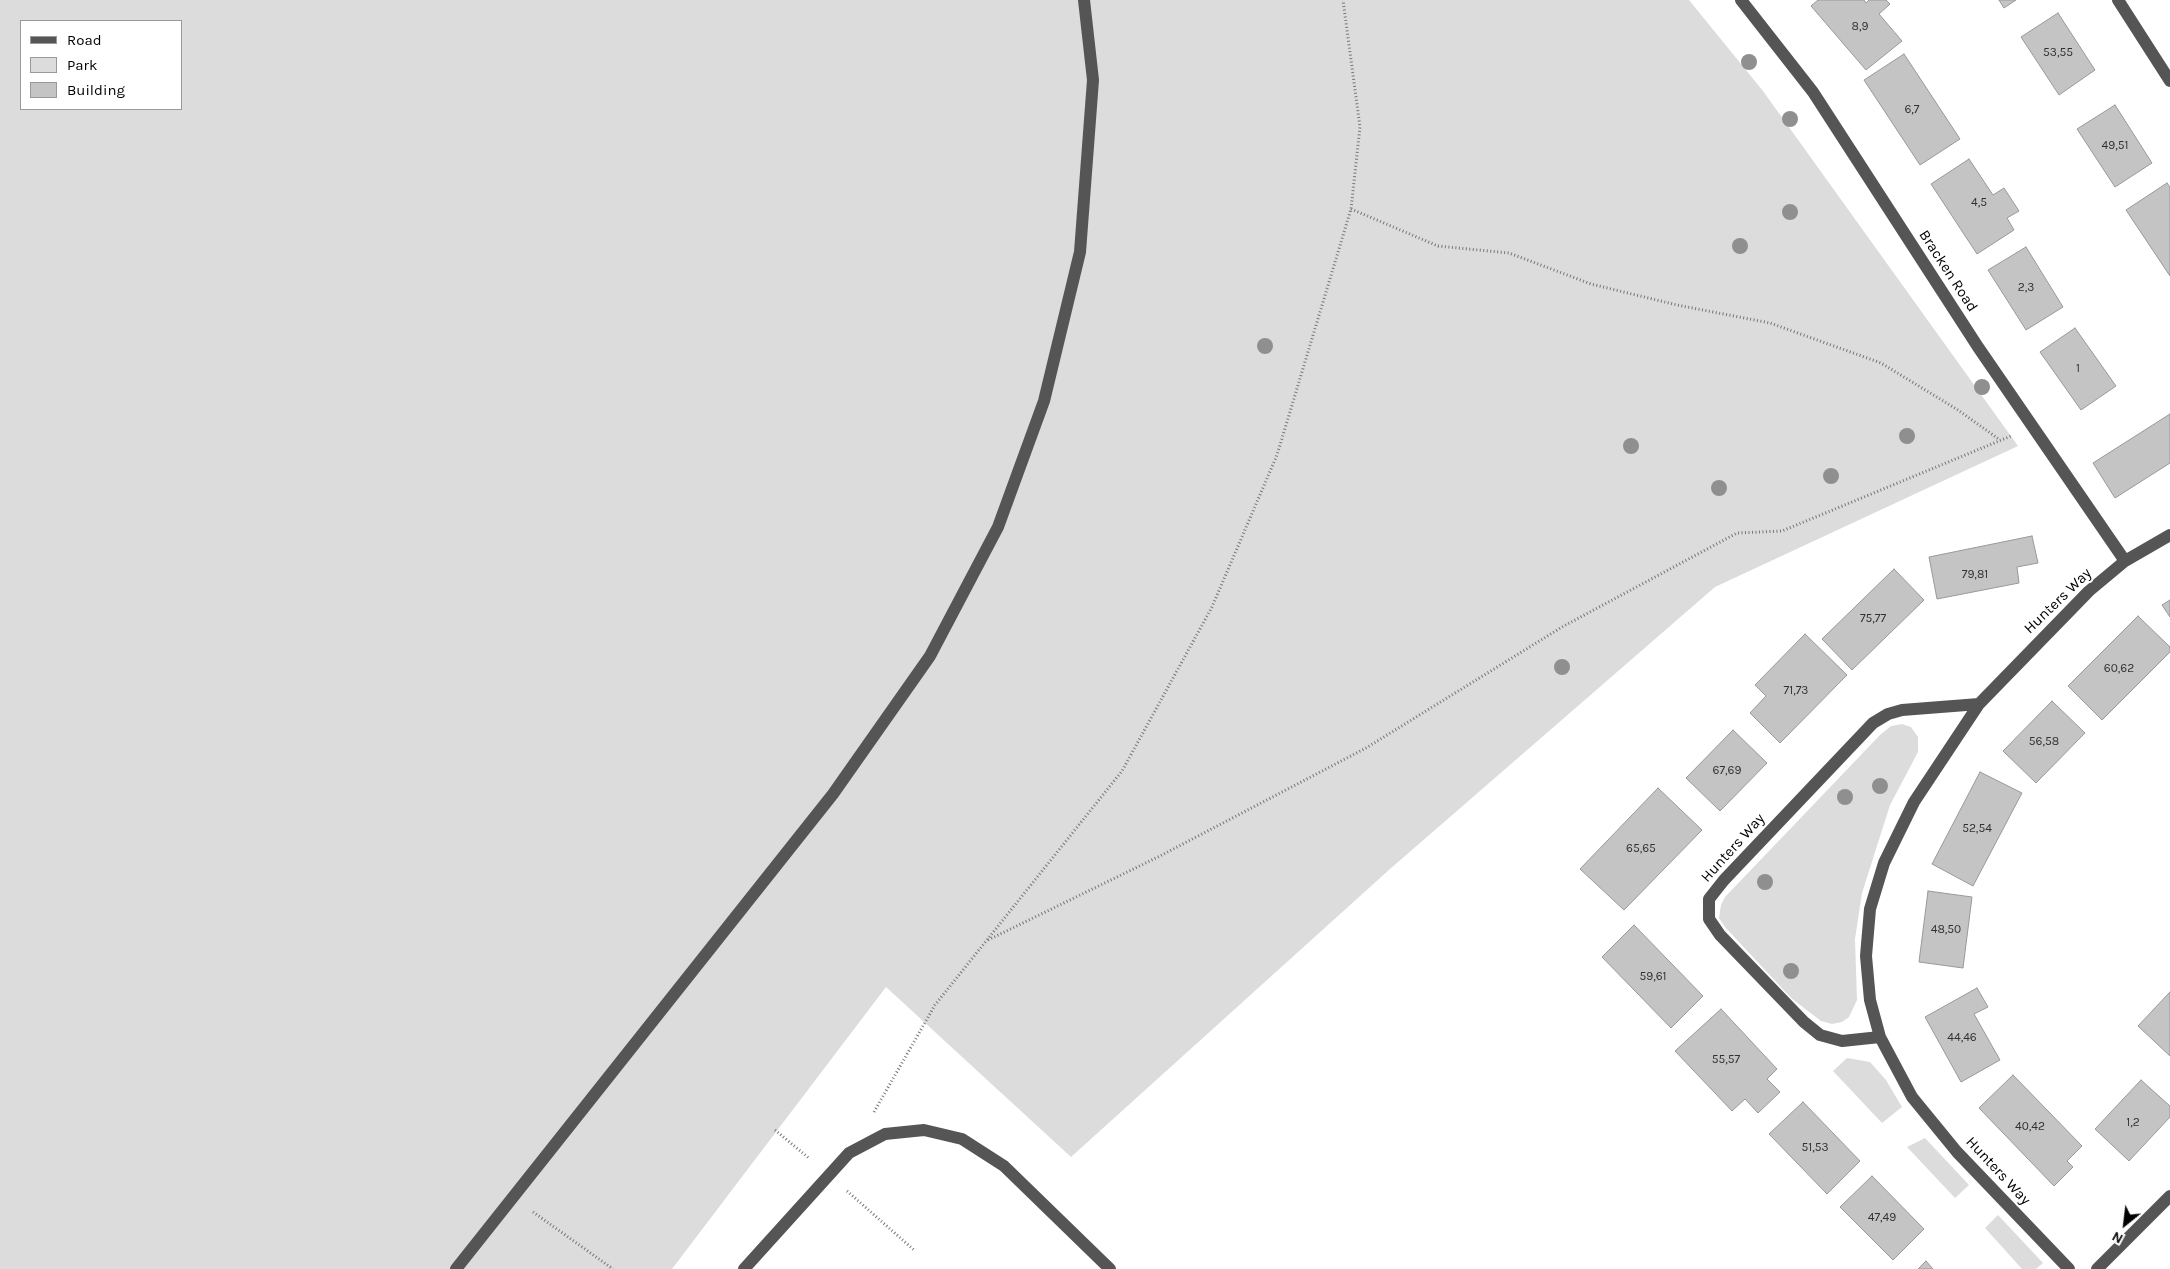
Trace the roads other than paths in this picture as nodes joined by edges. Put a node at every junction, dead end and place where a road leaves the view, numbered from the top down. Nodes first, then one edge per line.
1 (1084, 0) edge
2 (1741, 0) edge
3 (2118, 0) edge
4 (2170, 81) edge
5 (2170, 534) edge
6 (2125, 561) junction
7 (1979, 704) junction
8 (1880, 1037) junction
9 (2170, 1196) edge
10 (456, 1269) edge
11 (744, 1269) edge
12 (1110, 1269) edge
13 (2069, 1269) edge
14 (2097, 1269) edge

1 - 10 street
2 - 6 street, Bracken Road
3 - 4 street
5 - 6 street, Hunters Way
6 - 7 street, Hunters Way
7 - 8 street, Hunters Way
7 - 8 street, Hunters Way
8 - 13 street, Hunters Way
9 - 14 street
11 - 12 street

